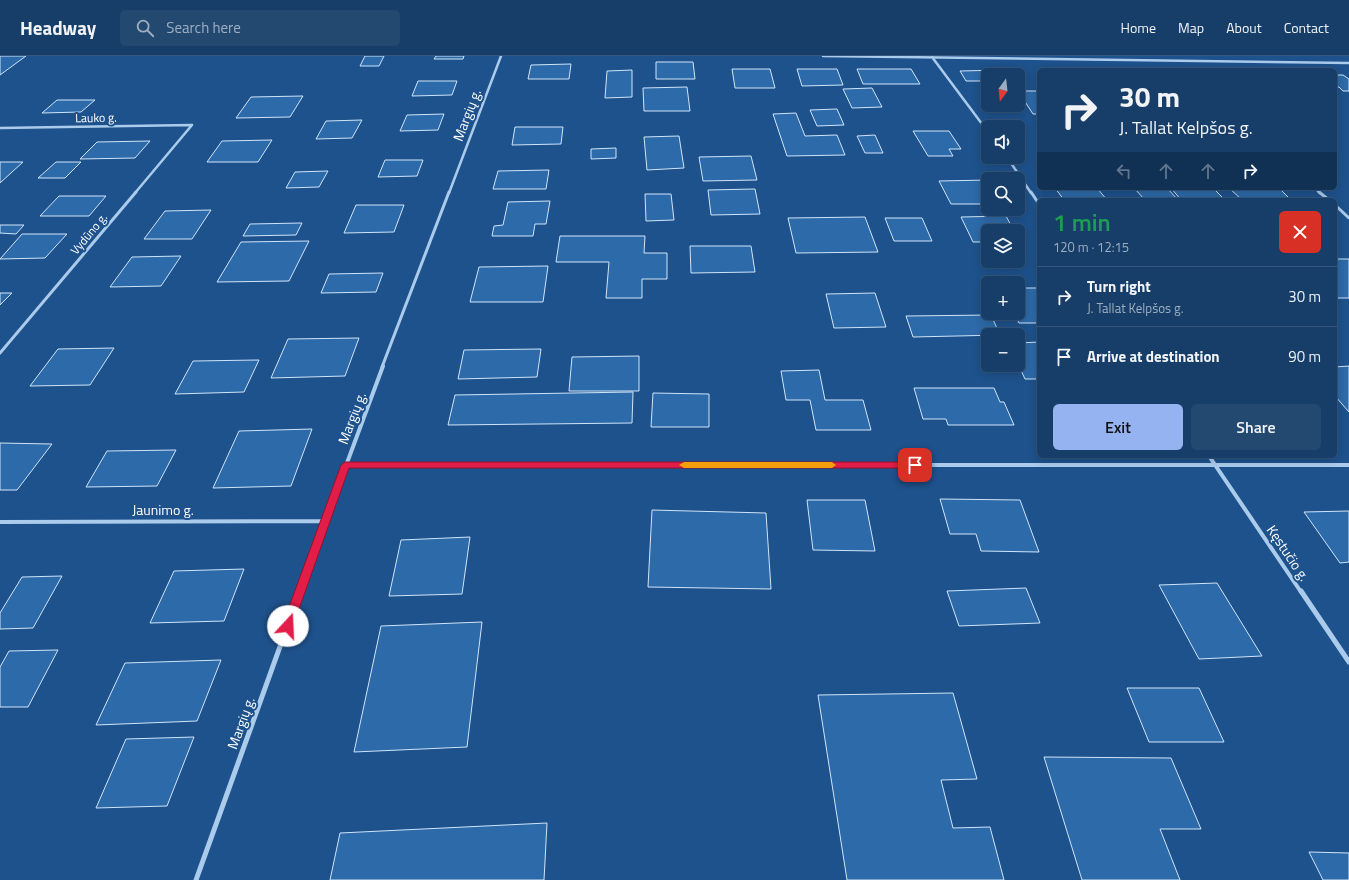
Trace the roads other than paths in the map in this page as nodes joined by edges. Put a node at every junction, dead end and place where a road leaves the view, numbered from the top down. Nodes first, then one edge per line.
1 (501, 56) edge
2 (823, 56) edge
3 (932, 57) edge
4 (1349, 63) edge
5 (981, 123) edge
6 (192, 126) joint
7 (0, 128) edge
8 (1012, 164) edge
9 (1317, 190) edge
10 (1327, 198) edge
11 (1037, 201) edge
12 (1337, 208) edge
13 (1349, 218) edge
14 (0, 353) edge
15 (1210, 458) edge
16 (345, 465) junction
17 (1215, 465) junction
18 (1349, 465) edge
19 (325, 521) junction
20 (0, 522) edge
21 (1349, 662) edge
22 (196, 880) edge

1 - 16 street, Margių g.
2 - 3 street
3 - 4 street
3 - 5 street
6 - 7 street, Lauko g.
6 - 14 street, Vydūno g.
8 - 11 street
9 - 10 street
12 - 13 street
15 - 17 street, Kęstučio g.
16 - 17 street
16 - 19 street, Margių g.
17 - 18 street
17 - 21 street, Kęstučio g.
19 - 20 street, Jaunimo g.
19 - 22 street, Margių g.

